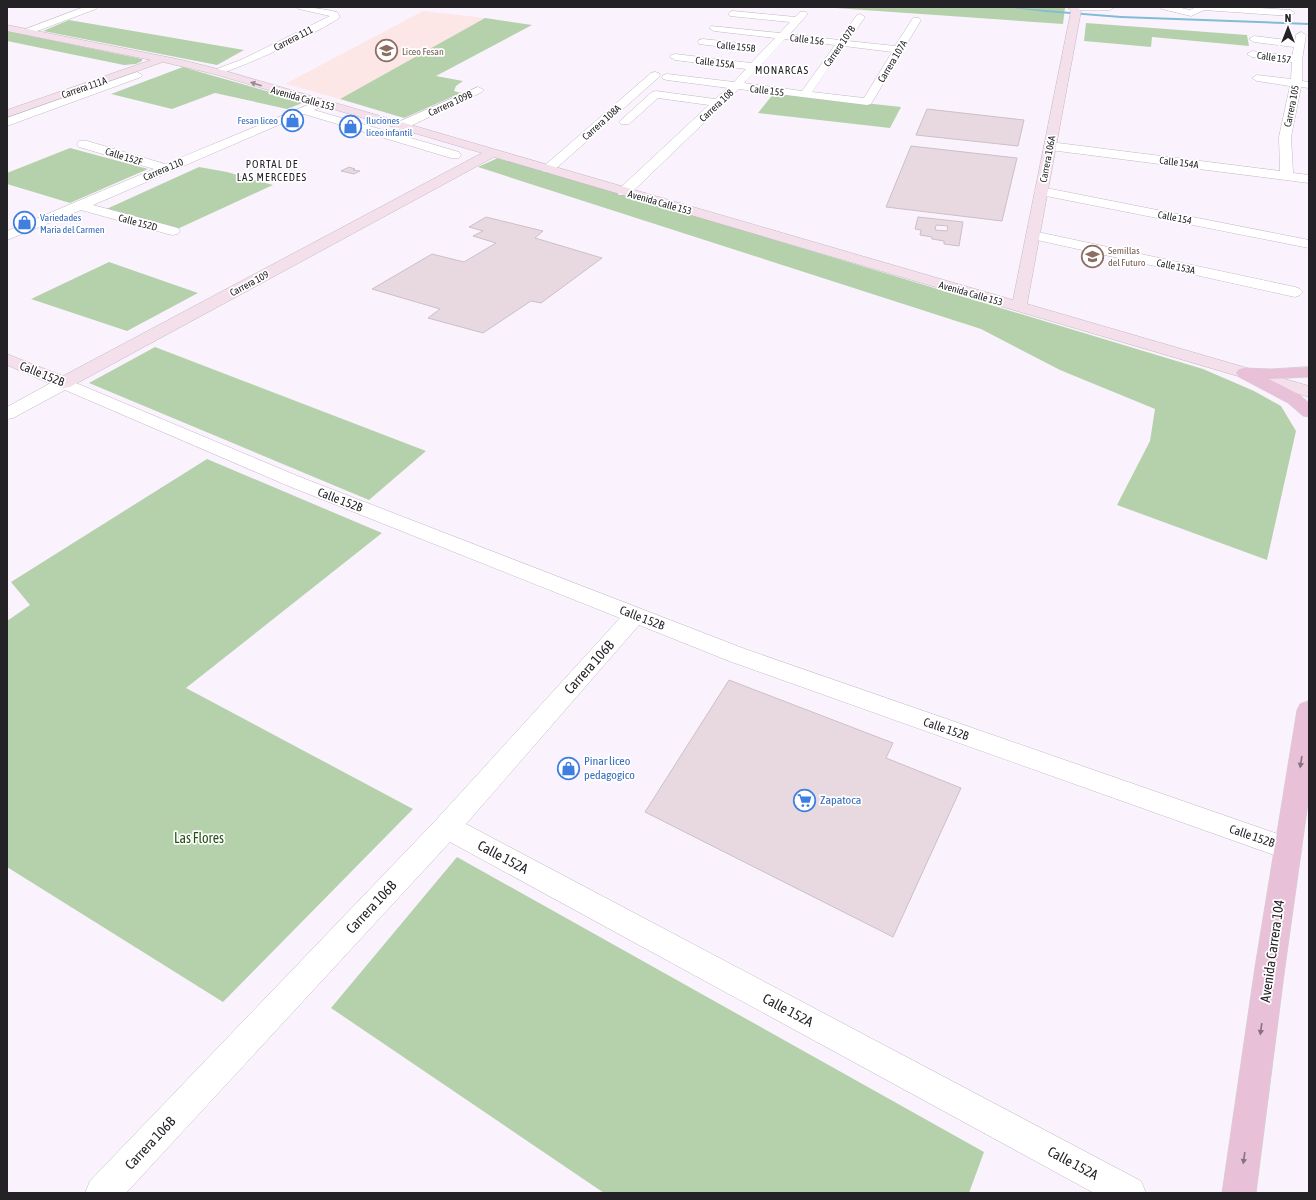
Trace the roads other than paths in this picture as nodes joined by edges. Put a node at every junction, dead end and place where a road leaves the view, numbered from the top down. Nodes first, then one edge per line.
1 (93, 7) edge
2 (302, 7) edge
3 (1110, 7) edge
4 (1165, 7) edge
5 (1203, 7) edge
6 (1074, 11) edge
7 (1290, 13) dead end
8 (733, 14) dead end
9 (860, 17) dead end
10 (916, 20) dead end
11 (7, 28) edge
12 (714, 28) dead end
13 (26, 32) junction
14 (783, 36) junction
15 (1254, 40) dead end
16 (703, 42) dead end
17 (841, 43) junction
18 (770, 50) junction
19 (899, 50) junction
20 (1252, 54) dead end
21 (675, 57) dead end
22 (160, 60) junction
23 (1297, 60) junction
24 (754, 67) junction
25 (218, 72) junction
26 (137, 75) dead end
27 (661, 76) joint
28 (1257, 78) dead end
29 (1296, 83) junction
30 (1309, 85) edge
31 (736, 86) junction
32 (478, 90) dead end
33 (805, 94) junction
34 (867, 102) joint
35 (320, 103) junction
36 (718, 103) junction
37 (302, 110) junction
38 (7, 114) edge
39 (7, 122) edge
40 (624, 122) dead end
41 (400, 126) junction
42 (83, 144) dead end
43 (1050, 146) junction
44 (492, 153) junction
45 (455, 156) dead end
46 (165, 168) junction
47 (548, 169) junction
48 (1287, 176) junction
49 (1309, 179) edge
50 (1041, 191) junction
51 (624, 192) junction
52 (79, 205) junction
53 (174, 231) dead end
54 (1033, 235) junction
55 (7, 236) edge
56 (1309, 244) edge
57 (1296, 292) dead end
58 (1019, 307) junction
59 (7, 359) edge
60 (1309, 372) edge
61 (1245, 373) junction
62 (64, 383) junction
63 (1309, 392) edge
64 (1309, 412) edge
65 (7, 414) edge
66 (635, 615) junction
67 (1309, 710) edge
68 (447, 827) junction
69 (1288, 849) junction
70 (102, 1193) edge
71 (1129, 1193) edge
72 (1239, 1193) edge

1 - 13 street
2 - 25 street, Carrera 111
3 - 6 street, Carrera 106A
4 - 5 street
5 - 7 street
6 - 43 street, Carrera 106A
8 - 14 street, Carrera 108
9 - 17 street, Carrera 107B
10 - 19 street, Carrera 107A
11 - 13 street, Avenida Calle 153
12 - 14 street, Calle 156
13 - 22 street, Avenida Calle 153
14 - 17 street, Calle 156
14 - 18 street, Carrera 108
15 - 23 street, Carrera 105
16 - 18 street, Calle 155B
17 - 19 street, Calle 156
17 - 33 street, Carrera 107B
18 - 24 street, Carrera 108
19 - 34 street, Carrera 107A
20 - 23 street, Calle 157
21 - 24 street, Calle 155A
22 - 25 street, Avenida Calle 153
22 - 38 street, Carrera 111A
23 - 29 street, Carrera 105
24 - 31 street, Carrera 108
35 -> 25 street, Avenida Calle 153
26 - 39 street, Carrera 111A
27 - 31 street, Calle 155
27 - 47 street, Carrera 108A
28 - 29 street
29 - 30 street
29 - 48 street, Carrera 105
31 - 33 street, Calle 155
31 - 36 street, Carrera 108
32 - 41 street, Carrera 109B
33 - 34 street, Calle 155
35 - 37 street, Carrera 110
35 - 41 street, Avenida Calle 153
36 - 40 street
36 - 51 street, Carrera 108
37 - 45 street, Avenida Calle 153
37 - 46 street, Carrera 110
41 - 44 street, Avenida Calle 153
42 - 46 street, Calle 152F
43 - 48 street, Calle 154A
43 - 50 street, Carrera 106A
44 - 47 street, Avenida Calle 153
44 - 62 street, Carrera 109
46 - 52 street, Carrera 110
47 - 51 street, Avenida Calle 153
48 - 49 street, Calle 154A
50 - 54 street, Carrera 106A
50 - 56 street, Calle 154
51 - 58 street, Avenida Calle 153
52 - 53 street, Calle 152D
52 - 55 street, Carrera 110
54 - 57 street, Calle 153A
54 - 58 street, Carrera 106A
58 - 61 street, Avenida Calle 153
59 - 62 street, Calle 152B
60 - 61 main road
61 - 63 street, Avenida Calle 153
61 - 64 main road
62 - 65 street, Carrera 109
62 - 66 street, Calle 152B
66 - 68 street, Carrera 106B
66 - 69 street, Calle 152B
67 -> 69 main road, Avenida Carrera 104
68 - 70 street, Carrera 106B
68 - 71 street, Calle 152A
69 -> 72 main road, Avenida Carrera 104

